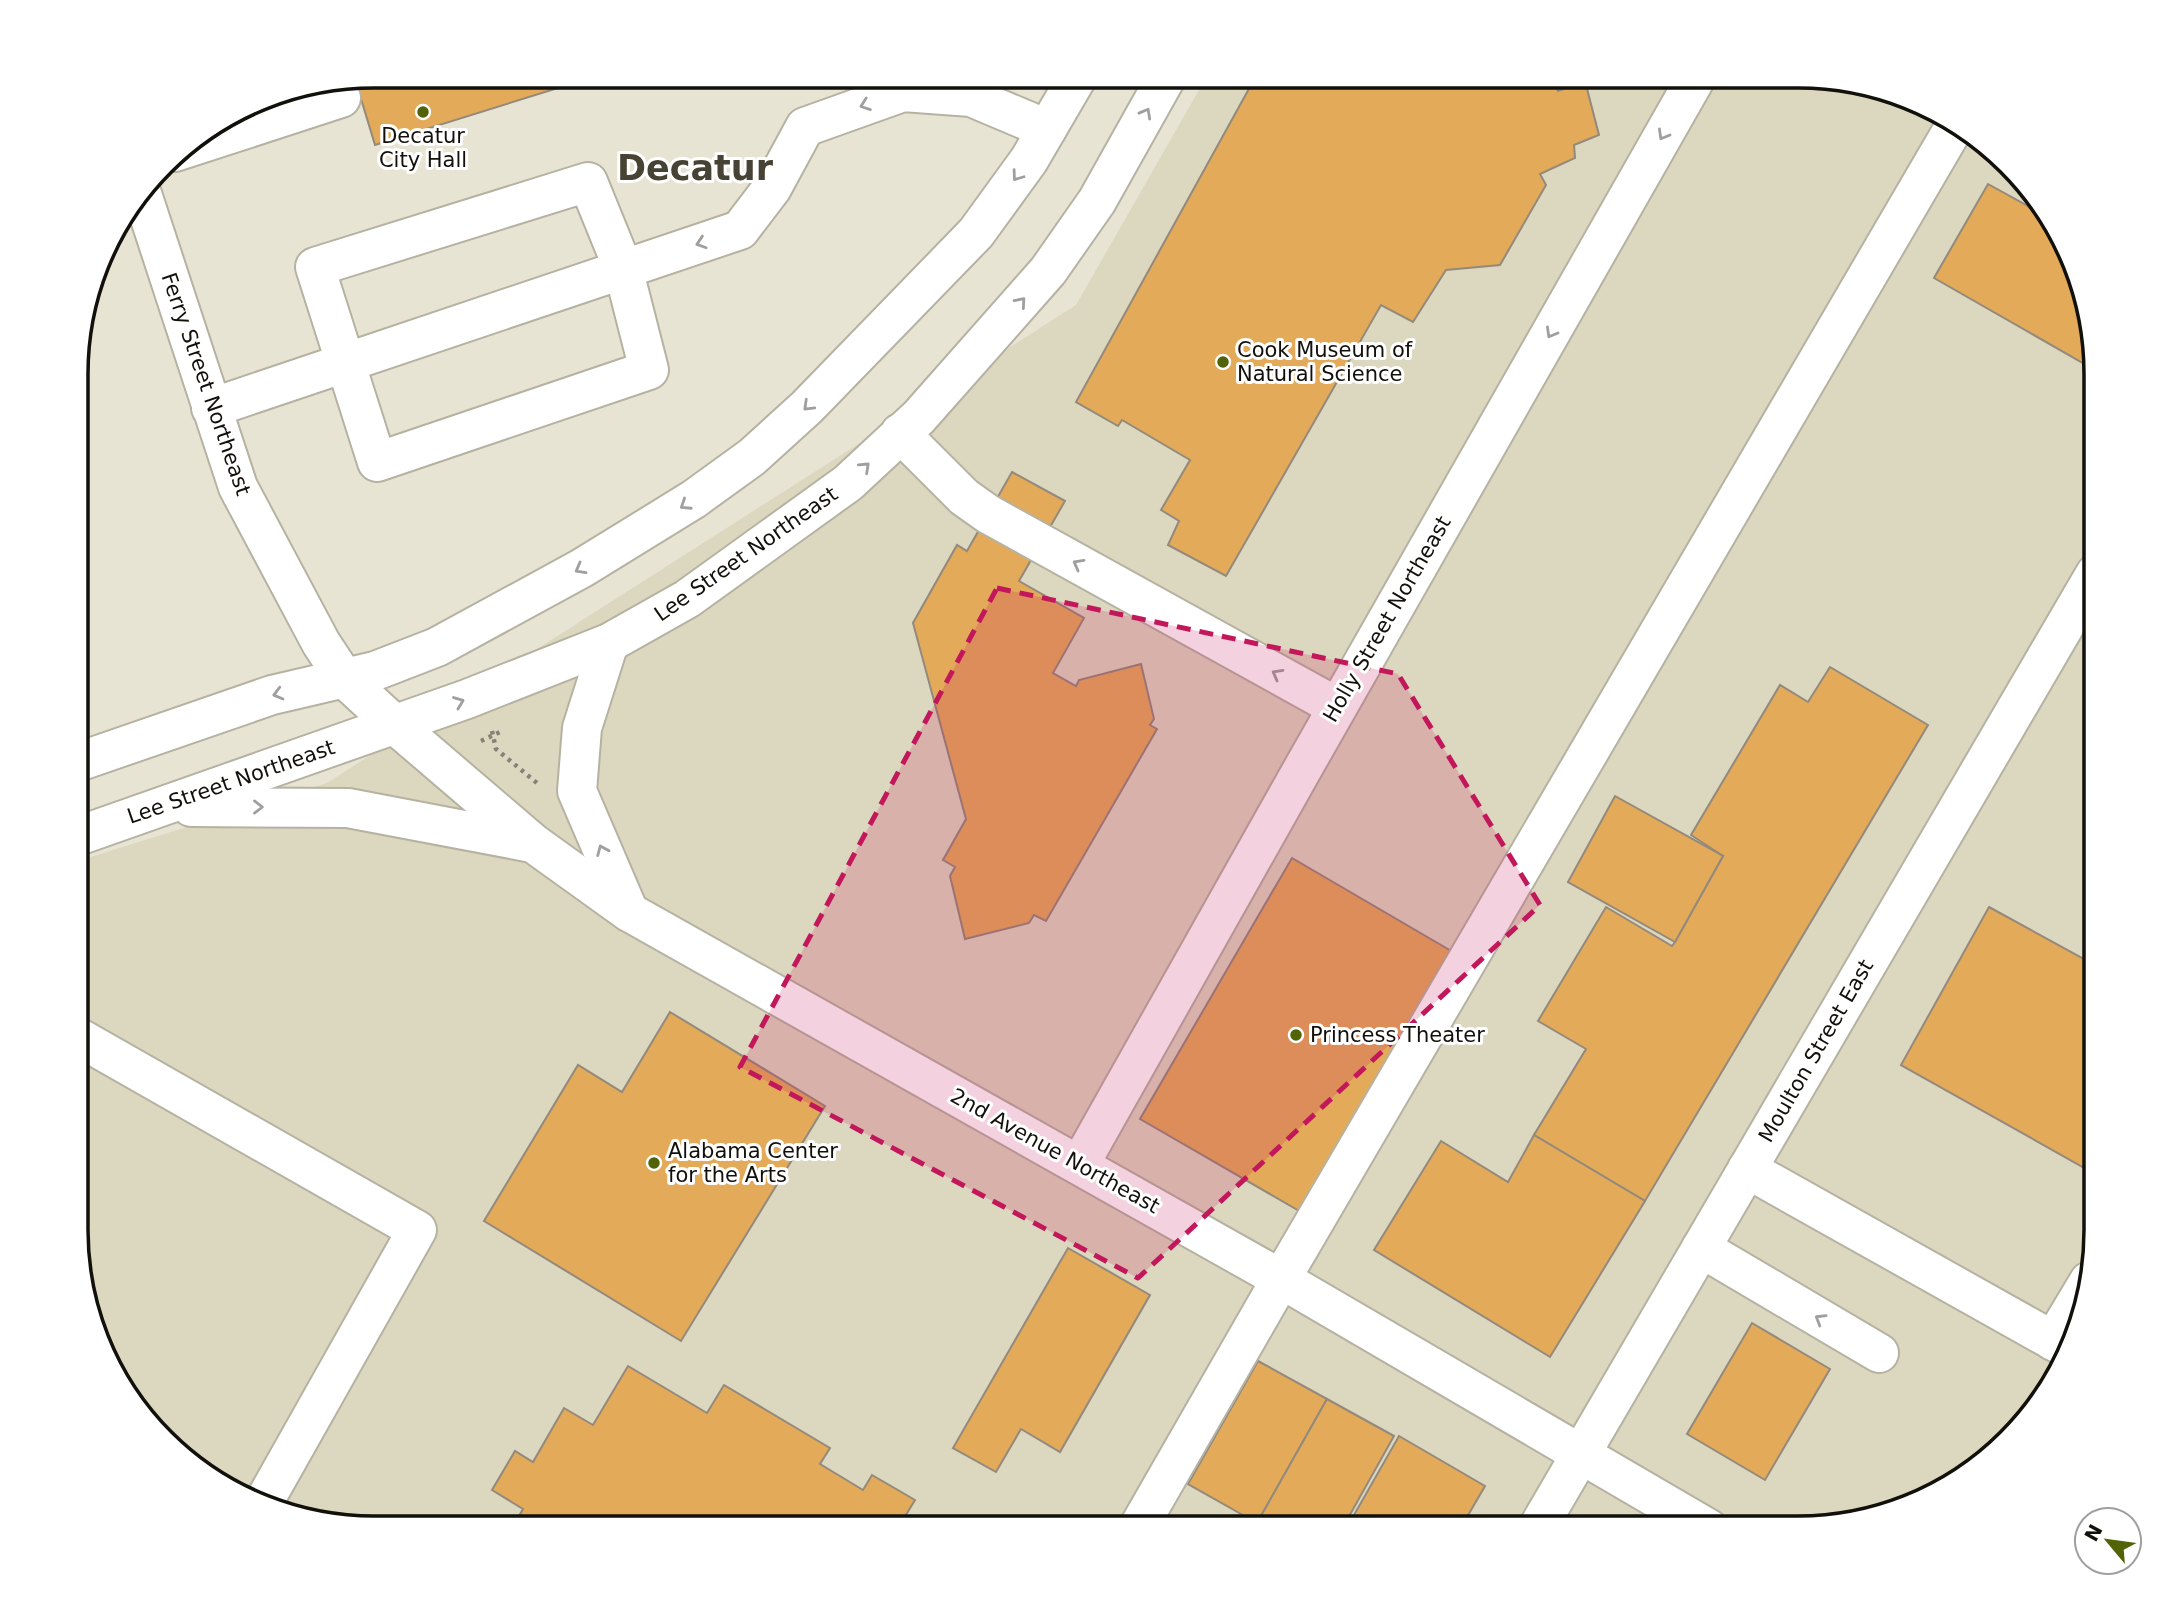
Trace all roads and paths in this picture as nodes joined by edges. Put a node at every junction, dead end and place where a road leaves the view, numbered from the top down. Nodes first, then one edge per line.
1 (1071, 88) edge
2 (1160, 88) edge
3 (1690, 88) edge
4 (341, 99) dead end
5 (1047, 129) junction
6 (1951, 133) edge
7 (206, 142) edge
8 (145, 202) edge
9 (623, 268) junction
10 (345, 363) junction
11 (211, 408) junction
12 (900, 433) junction
13 (2084, 593) edge
14 (609, 643) junction
15 (344, 678) junction
16 (1332, 717) junction
17 (394, 724) junction
18 (493, 737) dead end
19 (88, 759) edge
20 (547, 791) dead end
21 (165, 807) junction
22 (88, 833) edge
23 (533, 843) junction
24 (629, 912) junction
25 (88, 1043) edge
26 (1080, 1164) junction
27 (1747, 1169) junction
28 (1701, 1248) junction
29 (1281, 1279) junction
30 (2060, 1344) edge
31 (1879, 1353) dead end
32 (1581, 1453) junction
33 (267, 1496) edge
34 (1145, 1516) edge
35 (1545, 1516) edge
36 (1687, 1516) edge

1 - 5 street
12 -> 2 street, Lee Street Northeast
3 -> 16 street, Holly Street Northeast
4 - 7 street
5 -> 9 street
5 -> 15 street
6 - 29 street
8 - 11 street, Ferry Street Northeast
9 - 10 street
9 - 10 street
9 - 10 street
10 - 11 street
11 - 15 street, Ferry Street Northeast
14 -> 12 street, Lee Street Northeast
16 -> 12 street
13 - 27 street, Moulton Street East
17 -> 14 street, Lee Street Northeast
24 -> 14 street
15 - 17 street, Ferry Street Northeast
15 -> 19 street
16 - 26 street, Holly Street Northeast
17 - 21 street, Lee Street Northeast
17 - 23 street, 2nd Avenue Northeast
18 - 20 path
21 - 22 street, Lee Street Northeast
21 -> 23 street
23 - 24 street, 2nd Avenue Northeast
24 - 26 street, 2nd Avenue Northeast
25 - 33 street
26 - 29 street, 2nd Avenue Northeast
27 - 28 street, Moulton Street East
27 - 30 street
31 -> 28 street
28 - 32 street, Moulton Street East
29 - 32 street, 2nd Avenue Northeast
29 - 34 street
32 - 35 street, Moulton Street East
32 - 36 street, 2nd Avenue Northeast

